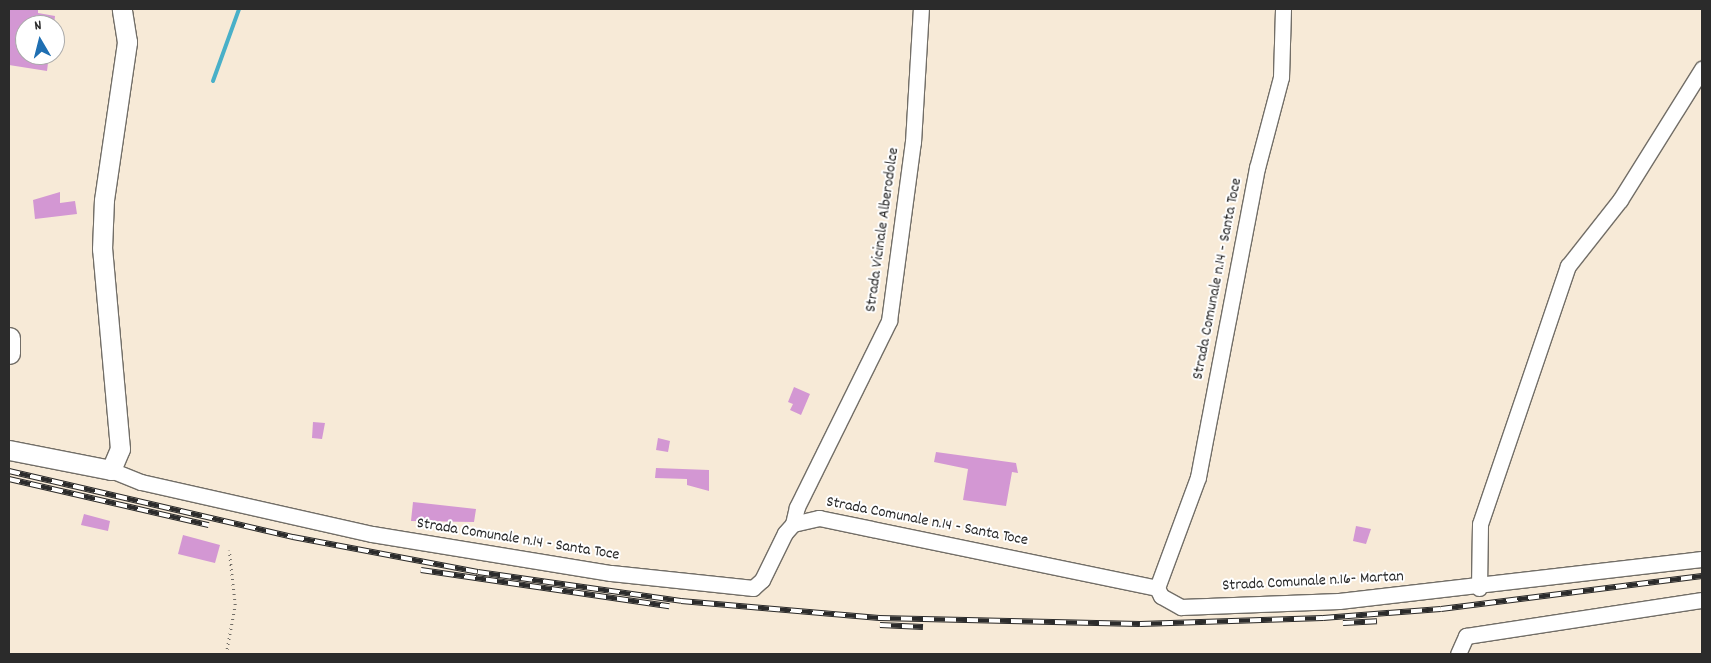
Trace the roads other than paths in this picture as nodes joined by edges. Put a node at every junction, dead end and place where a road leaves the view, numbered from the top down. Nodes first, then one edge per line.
1 (122, 9) edge
2 (921, 9) edge
3 (1283, 9) edge
4 (1702, 69) edge
5 (9, 338) edge
6 (9, 353) edge
7 (9, 450) edge
8 (111, 470) junction
9 (793, 524) junction
10 (1702, 559) edge
11 (1157, 588) junction
12 (1479, 588) junction
13 (1702, 600) edge
14 (1458, 654) edge

1 - 8 street
2 - 9 street, Strada Vicinale Alberodolce
3 - 11 street, Strada Comunale n.14 - Santa Toce
4 - 12 street
5 - 6 main road
7 - 8 street
8 - 9 street, Strada Comunale n.14 - Santa Toce
9 - 11 street, Strada Comunale n.14 - Santa Toce
10 - 12 street, Strada Comunale n.16- Martan
11 - 12 street, Strada Comunale n.16- Martan
13 - 14 street

